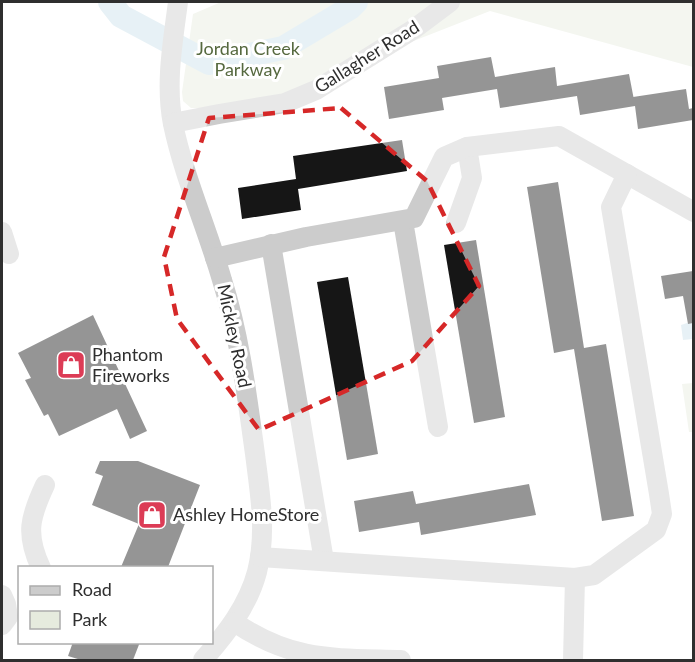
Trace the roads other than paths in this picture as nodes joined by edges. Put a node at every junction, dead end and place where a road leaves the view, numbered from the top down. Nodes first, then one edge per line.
1 (178, 2) edge
2 (450, 2) edge
3 (173, 123) junction
4 (467, 147) junction
5 (627, 174) junction
6 (693, 212) edge
7 (403, 221) junction
8 (456, 223) dead end
9 (2, 232) edge
10 (271, 244) junction
11 (9, 254) dead end
12 (215, 258) junction
13 (438, 427) dead end
14 (45, 485) dead end
15 (260, 557) junction
16 (324, 561) junction
17 (41, 566) edge
18 (575, 578) junction
19 (2, 595) edge
20 (234, 622) junction
21 (2, 625) edge
22 (328, 659) edge
23 (203, 660) edge
24 (401, 660) edge
25 (573, 660) edge

1 - 3 street, Mickley Road
2 - 3 street, Gallagher Road
3 - 12 street, Mickley Road
4 - 5 street
4 - 7 street
4 - 8 street
5 - 6 street
5 - 18 street
7 - 10 street
7 - 13 street
9 - 11 street
10 - 12 street
10 - 16 street
12 - 15 street, Mickley Road
14 - 17 street
15 - 16 street
15 - 20 street, Mickley Road
16 - 18 street
18 - 25 street
19 - 21 street
20 - 22 street
20 - 23 street, Mickley Road
22 - 24 street

